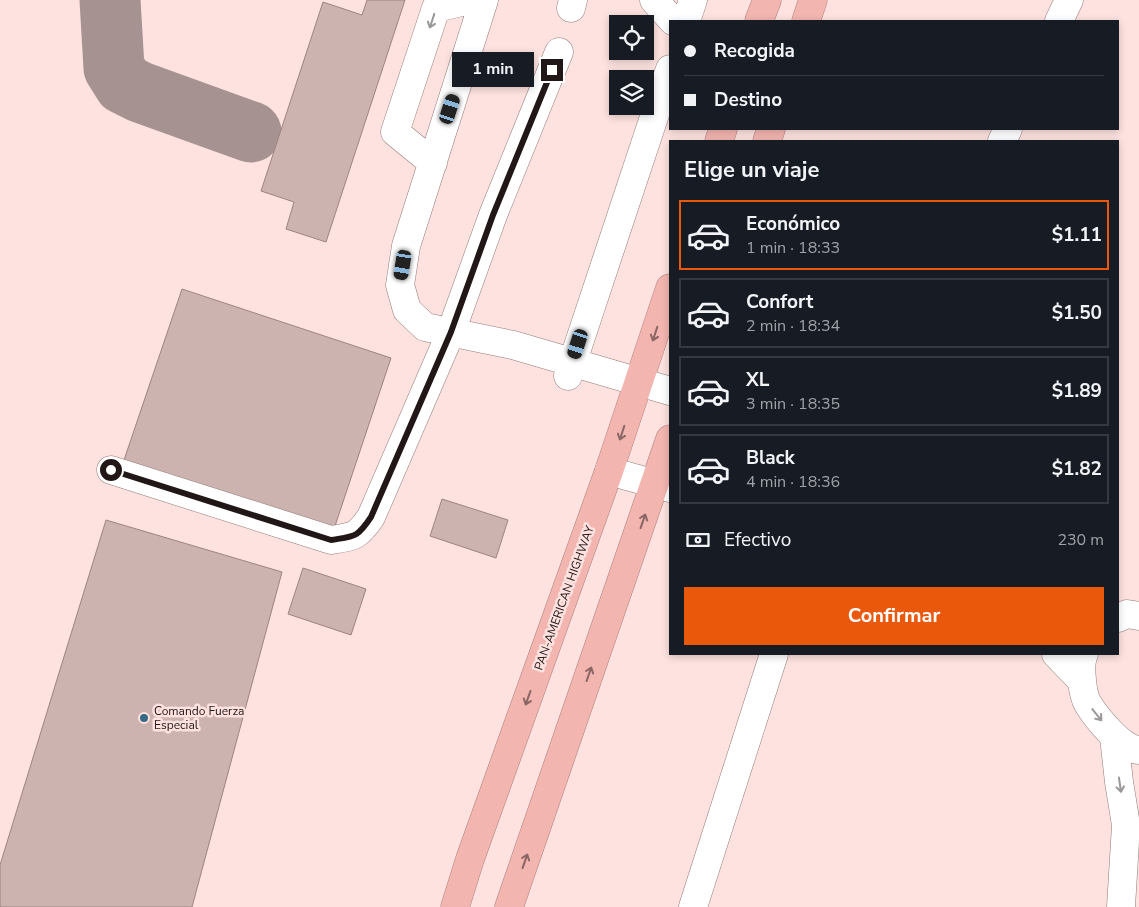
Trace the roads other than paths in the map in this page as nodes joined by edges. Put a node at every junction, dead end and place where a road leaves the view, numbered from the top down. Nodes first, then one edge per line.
1 (470, 0) edge
2 (484, 0) edge
3 (654, 0) edge
4 (692, 0) edge
5 (767, 0) edge
6 (813, 0) edge
7 (1070, 0) edge
8 (672, 20) edge
9 (686, 20) edge
10 (760, 20) edge
11 (806, 20) edge
12 (1060, 20) edge
13 (559, 52) dead end
14 (669, 71) edge
15 (433, 163) junction
16 (669, 291) edge
17 (451, 332) junction
18 (570, 369) junction
19 (636, 389) junction
20 (669, 390) edge
21 (669, 407) edge
22 (669, 446) edge
23 (111, 470) dead end
24 (609, 471) junction
25 (663, 486) edge
26 (774, 655) edge
27 (1057, 655) edge
28 (1084, 655) edge
29 (1082, 681) junction
30 (1114, 737) junction
31 (1139, 750) edge
32 (470, 859) junction
33 (1139, 902) edge
34 (445, 907) edge
35 (455, 907) edge
36 (509, 907) edge
37 (693, 907) edge
38 (1121, 907) edge
39 (1137, 907) edge

1 -> 15 street
2 - 15 street
3 - 8 street
4 - 9 street
5 - 10 highway
6 - 11 highway
7 - 12 street
13 - 17 street
14 - 18 street
15 - 17 street
16 -> 19 highway, PAN-AMERICAN HIGHWAY
17 - 18 street
17 - 23 street
18 - 19 street
19 - 20 street
19 - 21 street
19 -> 24 highway, PAN-AMERICAN HIGHWAY
22 - 25 highway
24 - 25 street
24 -> 32 highway, PAN-AMERICAN HIGHWAY
36 -> 25 highway
26 - 37 street
27 - 29 street
28 - 29 street
29 -> 30 street
30 - 31 street
30 -> 38 street
32 - 34 street
32 - 35 highway, PAN-AMERICAN HIGHWAY
33 - 39 street

